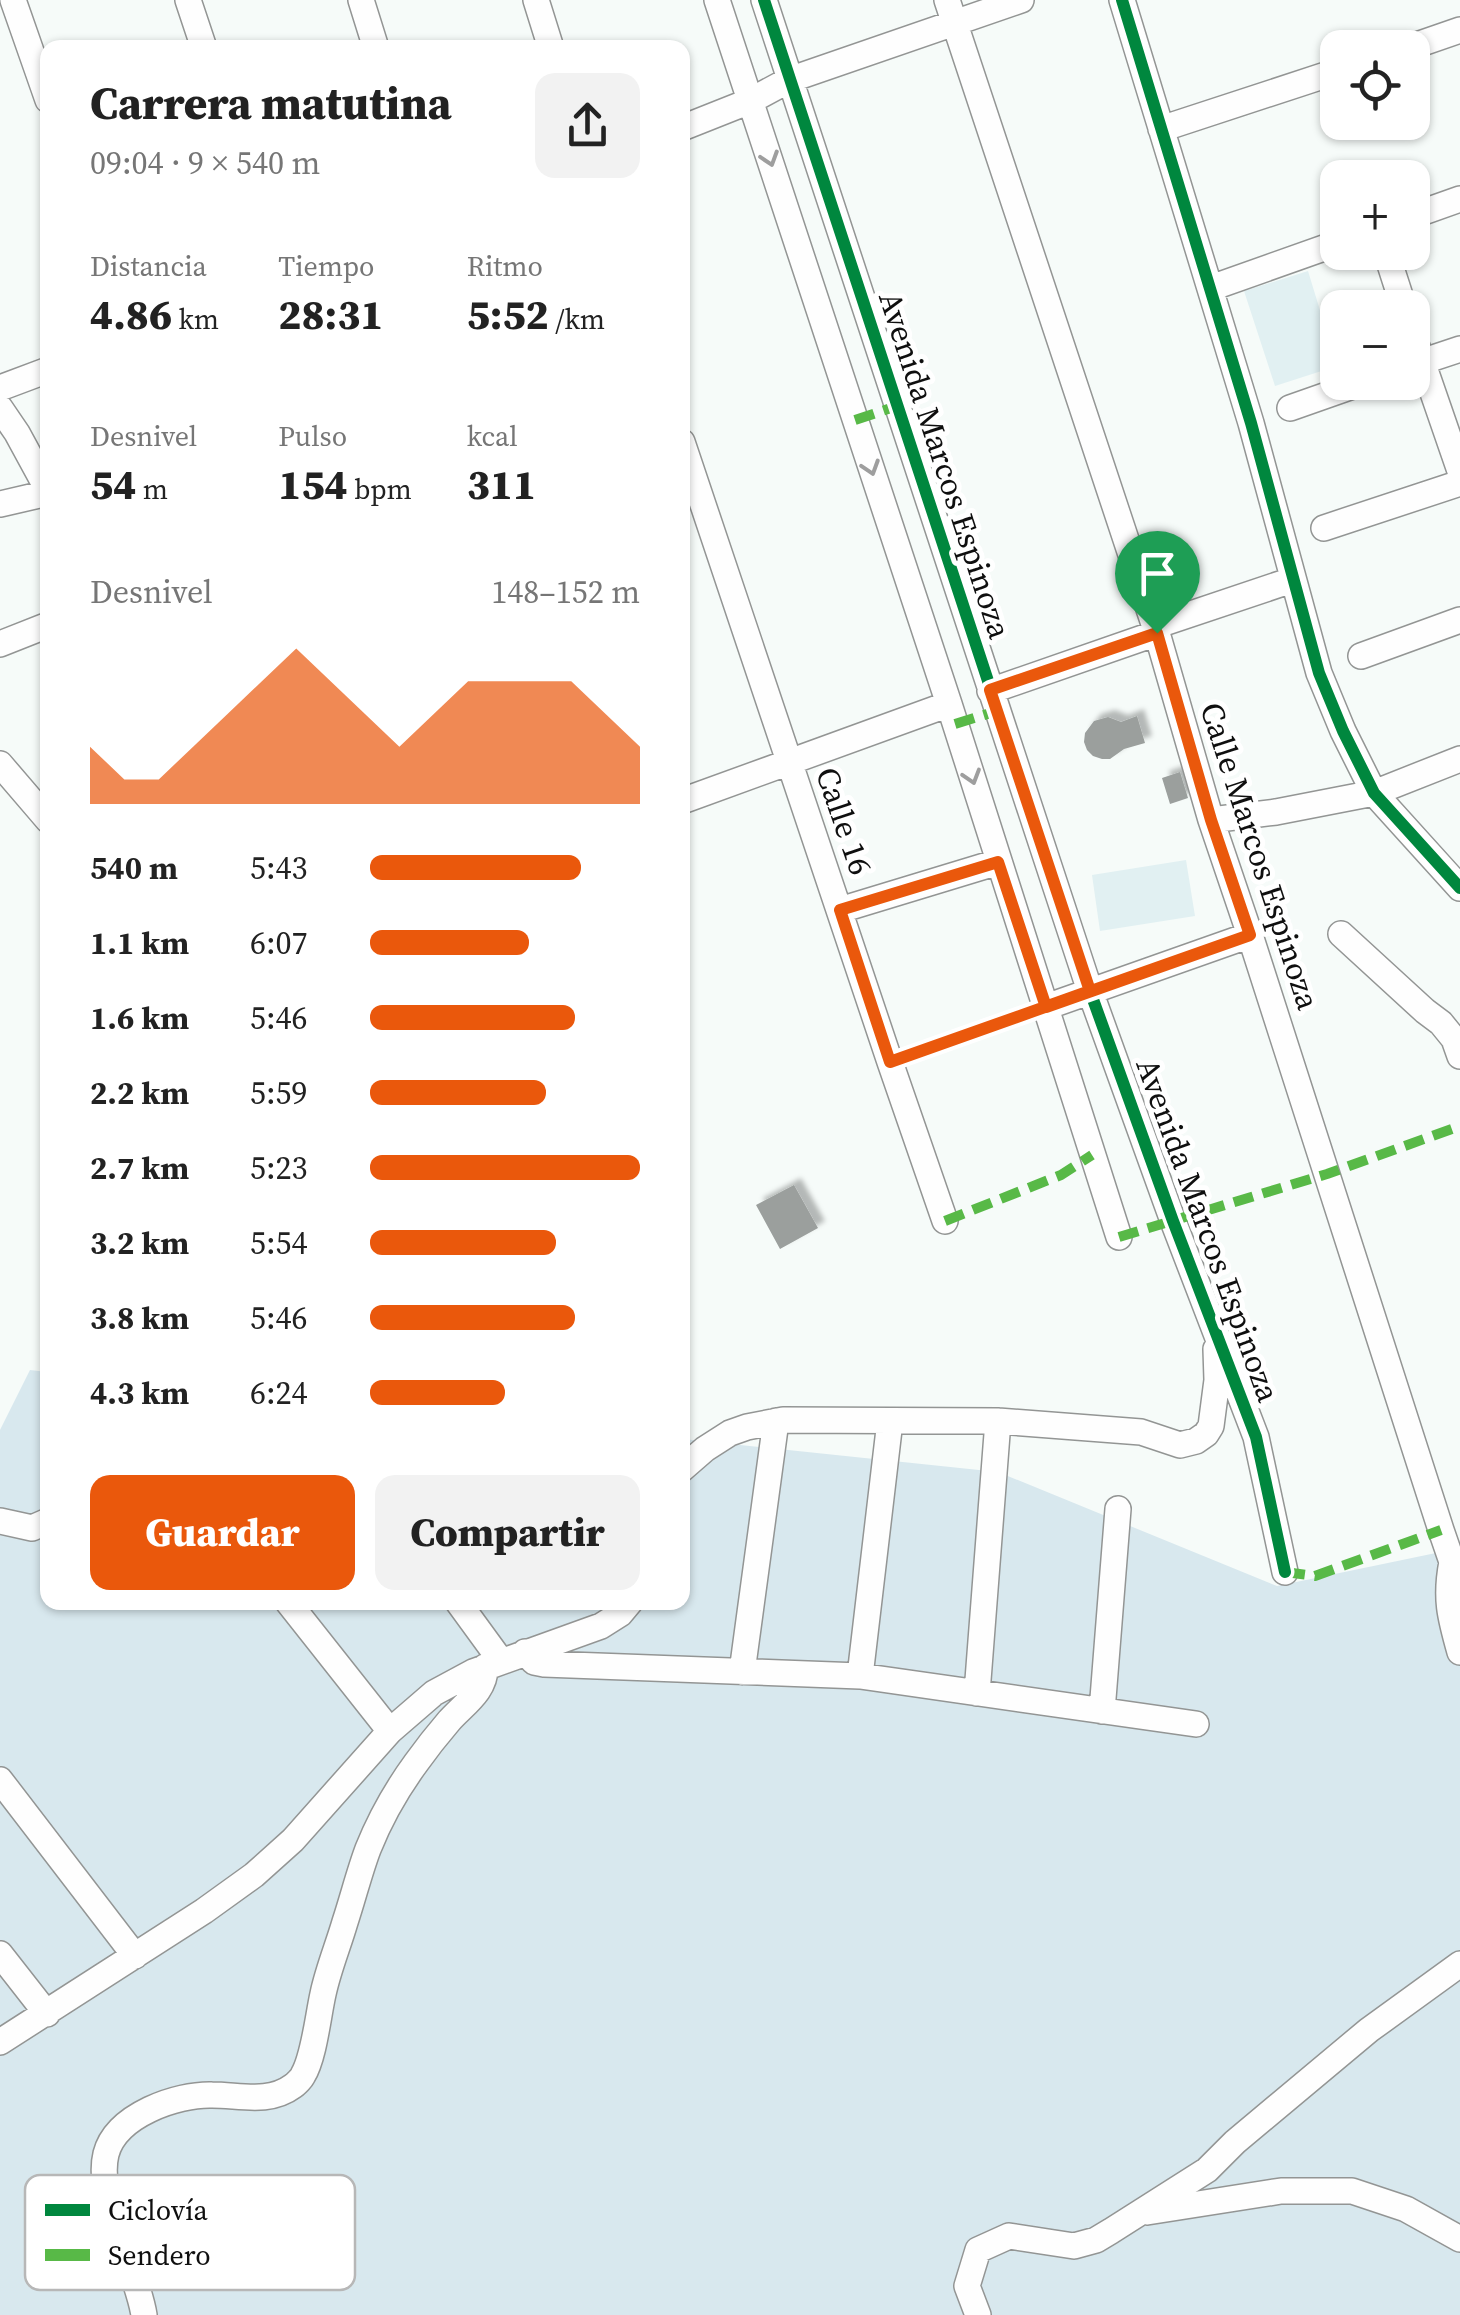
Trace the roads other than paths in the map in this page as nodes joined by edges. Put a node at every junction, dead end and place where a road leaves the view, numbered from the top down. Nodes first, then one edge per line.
1 (188, 0) edge
2 (360, 0) edge
3 (536, 0) edge
4 (718, 0) edge
5 (764, 0) edge
6 (1021, 0) edge
7 (1122, 0) edge
8 (9, 6) edge
9 (951, 11) edge
10 (1460, 30) edge
11 (201, 40) edge
12 (373, 40) edge
13 (549, 40) edge
14 (1430, 40) edge
15 (1320, 77) edge
16 (789, 80) junction
17 (40, 81) edge
18 (750, 100) junction
19 (690, 125) edge
20 (1161, 130) junction
21 (1460, 199) edge
22 (1430, 210) edge
23 (1320, 249) edge
24 (1211, 288) junction
25 (1460, 348) edge
26 (1430, 359) edge
27 (40, 373) edge
28 (0, 388) edge
29 (1430, 395) edge
30 (1320, 397) edge
31 (0, 408) edge
32 (1290, 408) dead end
33 (690, 466) edge
34 (1460, 471) edge
35 (40, 476) edge
36 (1460, 483) edge
37 (40, 493) edge
38 (0, 504) edge
39 (1324, 528) dead end
40 (1292, 580) junction
41 (1460, 620) edge
42 (40, 627) edge
43 (1156, 630) junction
44 (0, 644) edge
45 (1362, 656) dead end
46 (990, 690) junction
47 (949, 704) junction
48 (1460, 759) edge
49 (789, 762) junction
50 (0, 764) edge
51 (1374, 793) junction
52 (690, 798) edge
53 (40, 811) edge
54 (1211, 820) junction
55 (998, 862) junction
56 (1460, 888) edge
57 (840, 910) junction
58 (1341, 934) dead end
59 (1250, 935) junction
60 (1090, 991) junction
61 (1046, 1007) junction
62 (1460, 1056) edge
63 (945, 1221) dead end
64 (1119, 1237) dead end
65 (1214, 1330) junction
66 (890, 1421) junction
67 (776, 1422) junction
68 (998, 1422) junction
69 (690, 1462) edge
70 (1118, 1510) dead end
71 (0, 1521) edge
72 (40, 1524) edge
73 (1450, 1527) edge
74 (1456, 1566) edge
75 (1285, 1572) dead end
76 (294, 1610) edge
77 (464, 1610) edge
78 (623, 1610) edge
79 (1460, 1652) edge
80 (504, 1660) junction
81 (742, 1672) junction
82 (860, 1676) junction
83 (977, 1692) junction
84 (1102, 1710) junction
85 (1196, 1724) dead end
86 (390, 1731) junction
87 (0, 1780) edge
88 (0, 1954) edge
89 (135, 1956) junction
90 (1460, 1964) edge
91 (46, 2014) junction
92 (0, 2042) edge
93 (106, 2175) edge
94 (1137, 2214) junction
95 (1460, 2240) edge
96 (140, 2290) edge
97 (144, 2315) edge
98 (978, 2315) edge

1 - 11 street
2 - 12 street
3 - 13 street
4 - 18 street
5 - 16 street, Avenida Marcos Espinoza
6 - 9 street
7 - 20 street
8 - 17 street
9 - 16 street
9 - 43 street, Calle Marcos Espinoza
10 - 14 street
15 - 20 street
16 - 18 street
16 - 46 street, Avenida Marcos Espinoza
18 - 19 street
18 -> 47 street
20 - 24 street
21 - 22 street
23 - 24 street
24 - 40 street
25 - 26 street
27 - 28 street
29 - 34 street
30 - 32 street
31 - 35 street
33 - 49 street, Calle 16
36 - 39 street
37 - 38 street
40 - 43 street
40 - 51 street
41 - 45 street
42 - 44 street
43 - 46 street
43 - 54 street, Calle Marcos Espinoza
46 - 60 street, Avenida Marcos Espinoza
47 - 49 street
47 -> 55 street
48 - 51 street
49 - 52 street
49 - 57 street, Calle 16
50 - 53 street
51 - 54 street
51 - 56 street
54 - 59 street, Calle Marcos Espinoza
55 - 57 street
55 - 61 street
57 - 63 street, Calle 16
58 - 62 street
59 - 60 street
59 - 73 street, Calle Marcos Espinoza
60 - 61 street
60 - 65 street, Avenida Marcos Espinoza
61 - 64 street
65 - 68 street
65 - 75 street, Avenida Marcos Espinoza
66 - 67 street
66 - 68 street
66 - 82 street
67 - 69 street
67 - 81 street
68 - 83 street
70 - 84 street
71 - 72 street
73 - 74 street, Calle Marcos Espinoza
74 - 79 street
76 - 86 street
77 - 80 street
78 - 80 street
80 - 81 street
80 - 86 street
80 - 93 street
81 - 82 street
82 - 83 street
83 - 84 street
84 - 85 street
86 - 89 street
87 - 89 street
88 - 91 street
89 - 91 street
90 - 94 street
91 - 92 street
94 - 95 street
94 - 98 street
96 - 97 street

